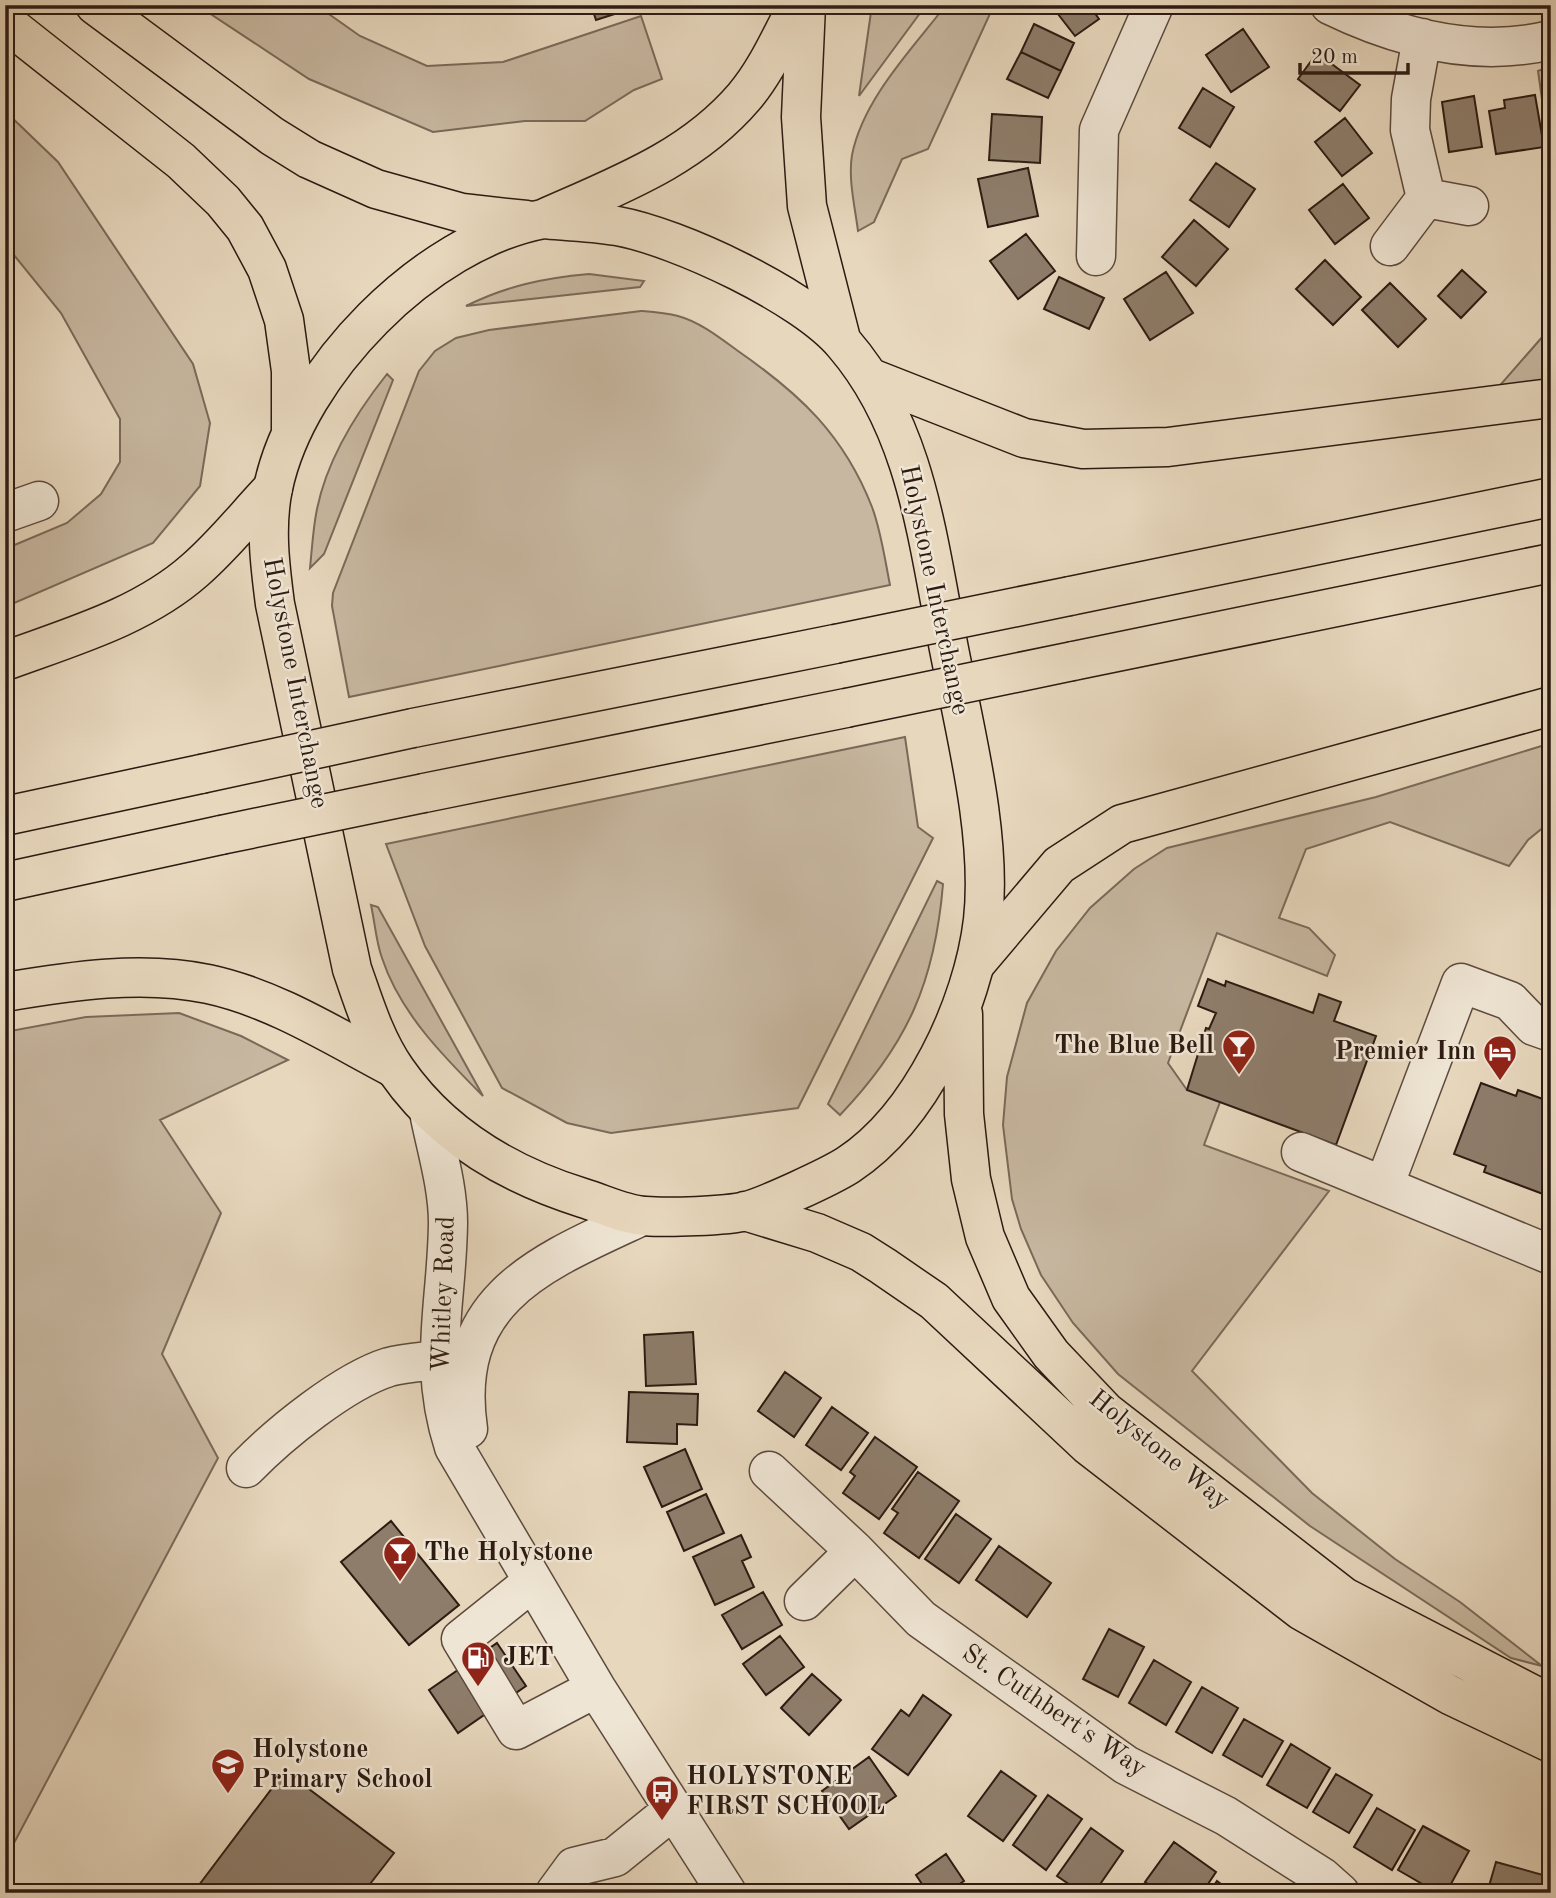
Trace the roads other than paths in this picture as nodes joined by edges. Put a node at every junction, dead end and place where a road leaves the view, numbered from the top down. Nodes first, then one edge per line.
1 (94, 5) edge
2 (798, 5) edge
3 (806, 5) edge
4 (1154, 5) edge
5 (1330, 5) edge
6 (5, 22) edge
7 (1422, 38) junction
8 (1551, 40) edge
9 (1426, 198) junction
10 (1469, 206) dead end
11 (537, 220) junction
12 (1390, 246) dead end
13 (1096, 256) dead end
14 (841, 339) junction
15 (871, 378) junction
16 (1551, 398) edge
17 (291, 429) junction
18 (273, 488) junction
19 (1551, 497) edge
20 (1551, 563) edge
21 (5, 661) edge
22 (1551, 706) edge
23 (5, 816) edge
24 (5, 882) edge
25 (976, 961) junction
26 (5, 992) edge
27 (962, 1009) junction
28 (1551, 1032) edge
29 (394, 1068) junction
30 (429, 1112) junction
31 (1301, 1152) dead end
32 (1384, 1186) junction
33 (745, 1211) junction
34 (642, 1216) junction
35 (1551, 1255) edge
36 (438, 1360) junction
37 (246, 1468) dead end
38 (769, 1471) dead end
39 (490, 1509) junction
40 (855, 1551) junction
41 (531, 1583) junction
42 (804, 1601) dead end
43 (596, 1688) junction
44 (1546, 1698) edge
45 (1551, 1743) edge
46 (673, 1810) junction
47 (555, 1893) edge
48 (727, 1893) edge
49 (1340, 1893) edge

1 - 11 main road
2 - 11 main road
3 - 14 main road
4 - 13 street
5 - 7 street
6 - 17 main road
7 - 8 street
7 - 9 street
9 - 10 street
9 - 12 street
11 - 14 main road, Holystone Interchange
11 - 17 main road, Holystone Interchange
14 - 15 main road, Holystone Interchange
15 - 16 main road
15 - 25 main road, Holystone Interchange
17 - 18 main road, Holystone Interchange
18 - 21 main road
18 - 29 main road, Holystone Interchange
19 - 23 main road, bridge
20 - 24 main road, bridge
22 - 25 main road
25 - 27 main road, Holystone Interchange
26 - 29 main road
27 - 33 main road, Holystone Interchange
27 - 44 main road, Holystone Way
28 - 32 street
29 - 30 main road, Holystone Interchange
30 - 34 main road, Holystone Interchange
30 - 36 street, Whitley Road
31 - 32 street
32 - 35 street
33 - 34 main road, Holystone Interchange
33 - 45 main road, Holystone Way
34 - 39 street, Whitley Road
36 - 37 street
36 - 39 street, Whitley Road
38 - 40 street, St. Cuthbert's Way
39 - 41 street, Whitley Road
40 - 42 street
40 - 49 street, St. Cuthbert's Way
41 - 43 street, Whitley Road
41 - 43 street
43 - 46 street, Whitley Road
46 - 47 street
46 - 48 street, Whitley Road

